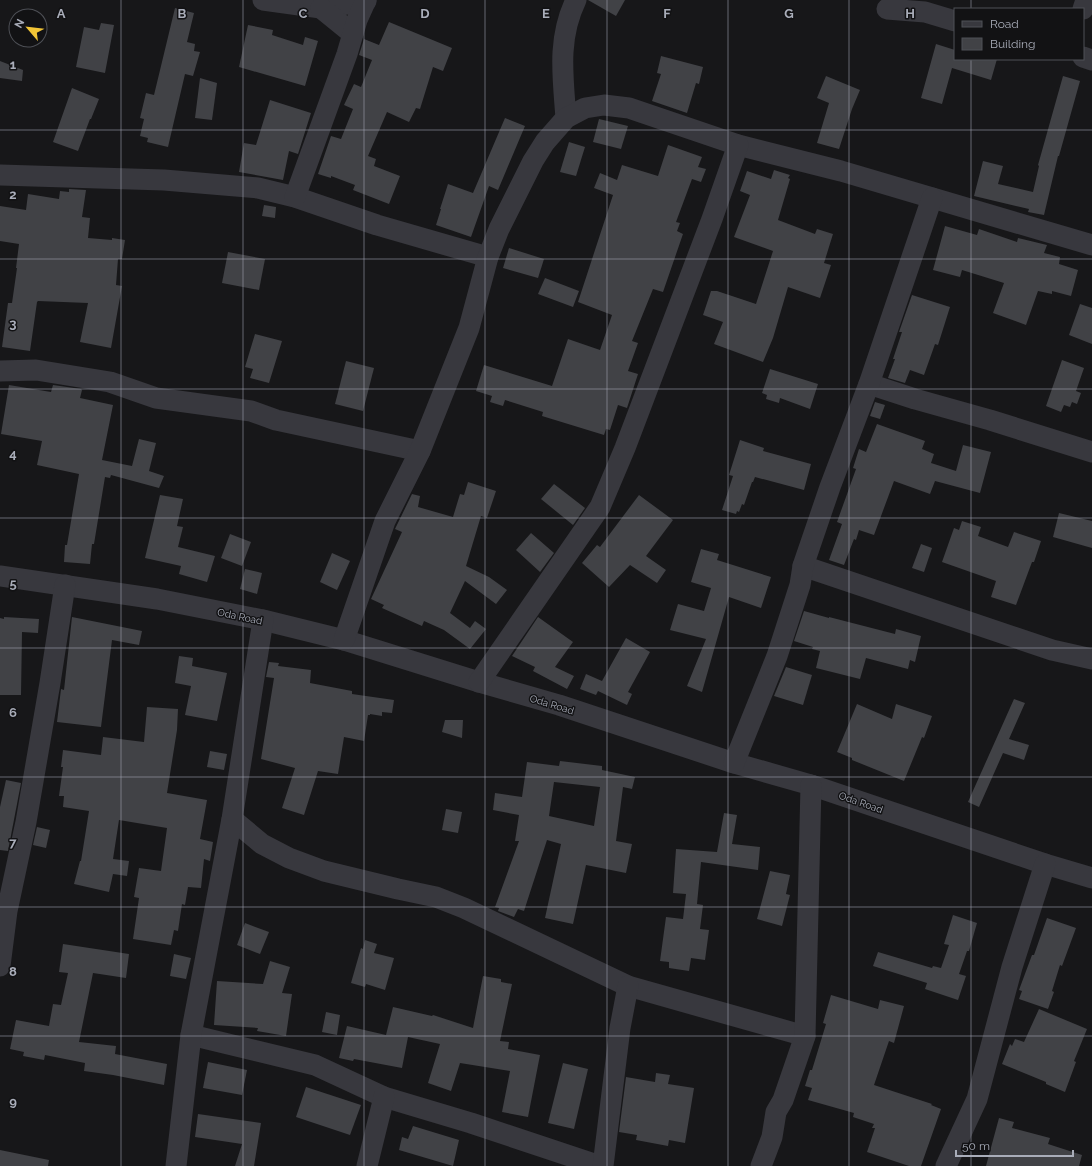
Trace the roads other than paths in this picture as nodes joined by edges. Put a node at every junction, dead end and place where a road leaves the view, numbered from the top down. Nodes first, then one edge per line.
1 (264, 0) edge
2 (366, 0) edge
3 (576, 0) edge
4 (321, 8) junction
5 (888, 9) dead end
6 (954, 21) edge
7 (353, 34) junction
8 (566, 118) junction
9 (738, 145) junction
10 (0, 175) edge
11 (295, 197) junction
12 (932, 198) junction
13 (1092, 245) edge
14 (488, 257) junction
15 (0, 371) edge
16 (869, 384) junction
17 (420, 451) junction
18 (1092, 452) edge
19 (803, 566) junction
20 (0, 576) edge
21 (65, 585) junction
22 (263, 620) junction
23 (344, 640) junction
24 (1092, 659) edge
25 (479, 682) junction
26 (734, 763) junction
27 (811, 785) junction
28 (232, 819) junction
29 (1045, 864) junction
30 (7, 874) edge
31 (1092, 878) edge
32 (0, 966) edge
33 (628, 986) junction
34 (191, 1035) junction
35 (805, 1036) junction
36 (384, 1097) junction
37 (176, 1166) edge
38 (368, 1166) edge
39 (600, 1166) edge
40 (603, 1166) edge
41 (761, 1166) edge
42 (946, 1166) edge

1 - 4 street
2 - 4 street
2 - 7 street
3 - 8 street
4 - 7 street
5 - 6 street
7 - 11 street
8 - 9 street
8 - 14 street
9 - 12 street
9 - 25 street
10 - 11 street
11 - 14 street
12 - 13 street
12 - 16 street
14 - 17 street
15 - 17 street
16 - 18 street
16 - 19 street
17 - 23 street
19 - 24 street
19 - 26 street
20 - 21 street, Oda Road
21 - 22 street, Oda Road
21 - 30 street
22 - 23 street, Oda Road
22 - 28 street
23 - 25 street, Oda Road
25 - 26 street, Oda Road
26 - 27 street, Oda Road
27 - 29 street, Oda Road
27 - 35 street
28 - 33 street
28 - 34 street
29 - 31 street, Oda Road
29 - 42 street
30 - 32 street
33 - 35 street
33 - 40 street
34 - 36 street
34 - 37 street
35 - 41 street
36 - 38 street
36 - 39 street

